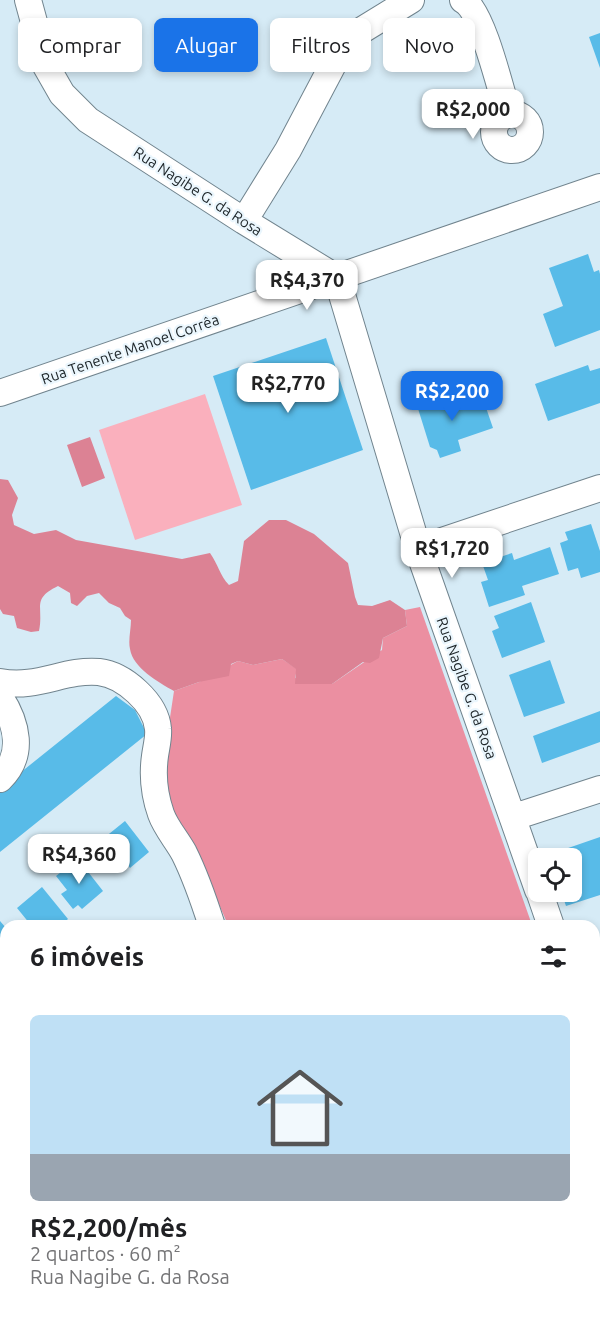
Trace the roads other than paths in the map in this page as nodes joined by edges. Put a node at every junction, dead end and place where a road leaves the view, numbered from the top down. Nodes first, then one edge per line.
1 (28, 0) edge
2 (411, 0) edge
3 (463, 0) edge
4 (508, 114) dead end
5 (600, 187) edge
6 (244, 221) junction
7 (337, 278) junction
8 (0, 393) edge
9 (600, 488) edge
10 (418, 549) junction
11 (0, 682) edge
12 (0, 697) edge
13 (0, 779) edge
14 (600, 789) edge
15 (514, 817) junction
16 (528, 858) edge
17 (543, 902) edge
18 (210, 920) edge
19 (549, 920) edge

1 - 6 street, Rua Nagibe G. da Rosa
2 - 6 street
3 - 4 street
5 - 7 street, Rua Tenente Manoel Corrêa
6 - 7 street, Rua Nagibe G. da Rosa
7 - 8 street, Rua Tenente Manoel Corrêa
7 - 10 street, Rua Nagibe G. da Rosa
9 - 10 street
10 - 15 street, Rua Nagibe G. da Rosa
11 - 18 street
12 - 13 street
14 - 15 street
15 - 16 street, Rua Nagibe G. da Rosa
17 - 19 street, Rua Nagibe G. da Rosa

